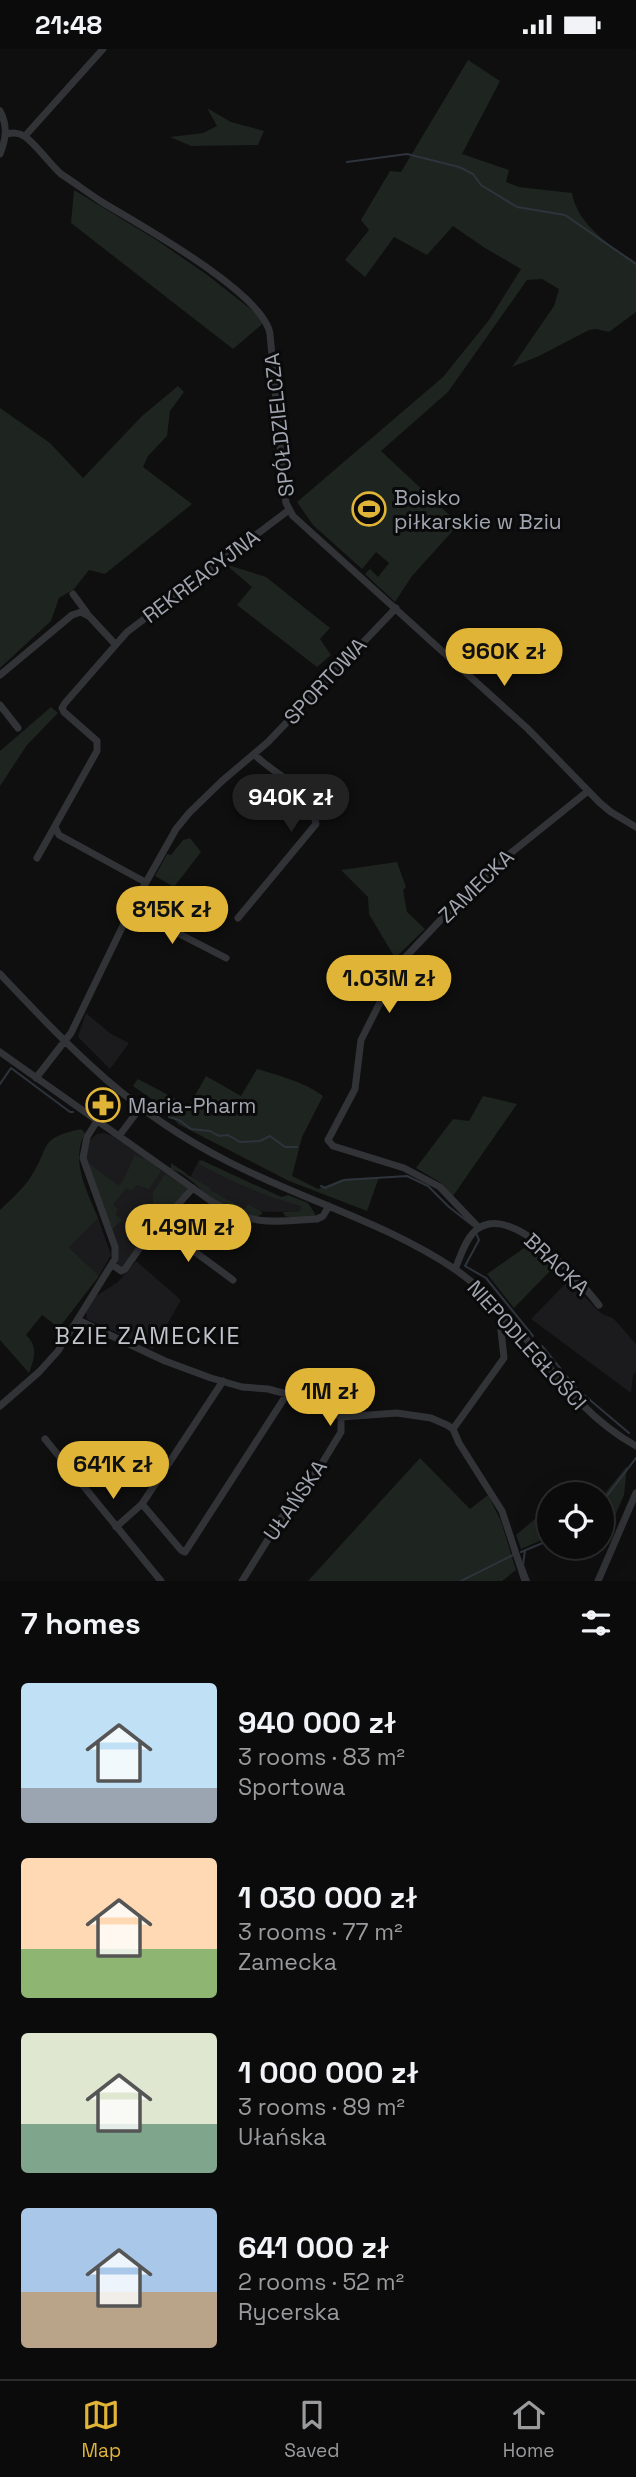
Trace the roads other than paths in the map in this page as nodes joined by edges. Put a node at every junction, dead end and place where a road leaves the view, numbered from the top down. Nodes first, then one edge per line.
1 (103, 49) edge
2 (0, 111) edge
3 (6, 134) junction
4 (25, 136) junction
5 (0, 154) edge
6 (289, 510) junction
7 (73, 594) dead end
8 (396, 608) junction
9 (89, 616) junction
10 (115, 644) junction
11 (0, 675) edge
12 (0, 705) edge
13 (18, 728) dead end
14 (254, 755) junction
15 (588, 791) junction
16 (55, 826) junction
17 (636, 827) edge
18 (37, 858) dead end
19 (145, 883) junction
20 (131, 909) junction
21 (238, 918) dead end
22 (226, 958) dead end
23 (0, 974) edge
24 (65, 1043) junction
25 (0, 1052) edge
26 (36, 1078) junction
27 (140, 1108) junction
28 (97, 1121) junction
29 (119, 1136) junction
30 (193, 1188) junction
31 (329, 1206) junction
32 (160, 1226) junction
33 (479, 1229) junction
34 (113, 1265) junction
35 (455, 1269) junction
36 (233, 1280) dead end
37 (599, 1305) dead end
38 (506, 1318) junction
39 (78, 1320) junction
40 (223, 1381) junction
41 (287, 1394) junction
42 (0, 1406) edge
43 (341, 1417) junction
44 (453, 1429) junction
45 (45, 1439) dead end
46 (636, 1446) edge
47 (636, 1493) edge
48 (142, 1504) junction
49 (116, 1527) junction
50 (160, 1581) edge
51 (242, 1581) edge
52 (525, 1581) edge
53 (598, 1581) edge

1 - 4 street
2 - 3 street
3 - 4 street
3 - 5 street
4 - 6 street, SPÓŁDZIELCZA
6 - 8 street, SPÓŁDZIELCZA
6 - 10 street, REKREACYJNA
7 - 9 street
8 - 14 street, SPORTOWA
8 - 15 street, SPÓŁDZIELCZA
9 - 10 street
9 - 11 street
10 - 16 street, REKREACYJNA
12 - 13 street
14 - 19 street, SPORTOWA
14 - 21 street
15 - 17 street, SPÓŁDZIELCZA
15 - 33 street, ZAMECKA
16 - 18 street, REKREACYJNA
16 - 19 street
19 - 20 street, SPORTOWA
20 - 22 street
20 - 24 street, SPORTOWA
23 - 24 street, NIEPODLEGŁOŚCI
24 - 26 street, SPORTOWA
24 - 27 street, NIEPODLEGŁOŚCI
25 - 26 street
26 - 28 street
27 - 29 street
27 - 31 street, NIEPODLEGŁOŚCI
28 - 29 street
28 - 34 street
29 - 30 street
30 - 31 street
30 - 32 street
31 - 35 street, NIEPODLEGŁOŚCI
32 - 34 street
32 - 36 street
33 - 35 street
33 - 37 street, BRACKA
34 - 39 street
35 - 38 street, NIEPODLEGŁOŚCI
38 - 44 street
38 - 46 street, NIEPODLEGŁOŚCI
39 - 40 street
39 - 42 street
40 - 41 street
40 - 48 street
41 - 43 street
41 - 48 street
43 - 44 street
43 - 51 street, UŁAŃSKA
44 - 52 street
45 - 49 street
47 - 53 street
48 - 49 street
49 - 50 street

